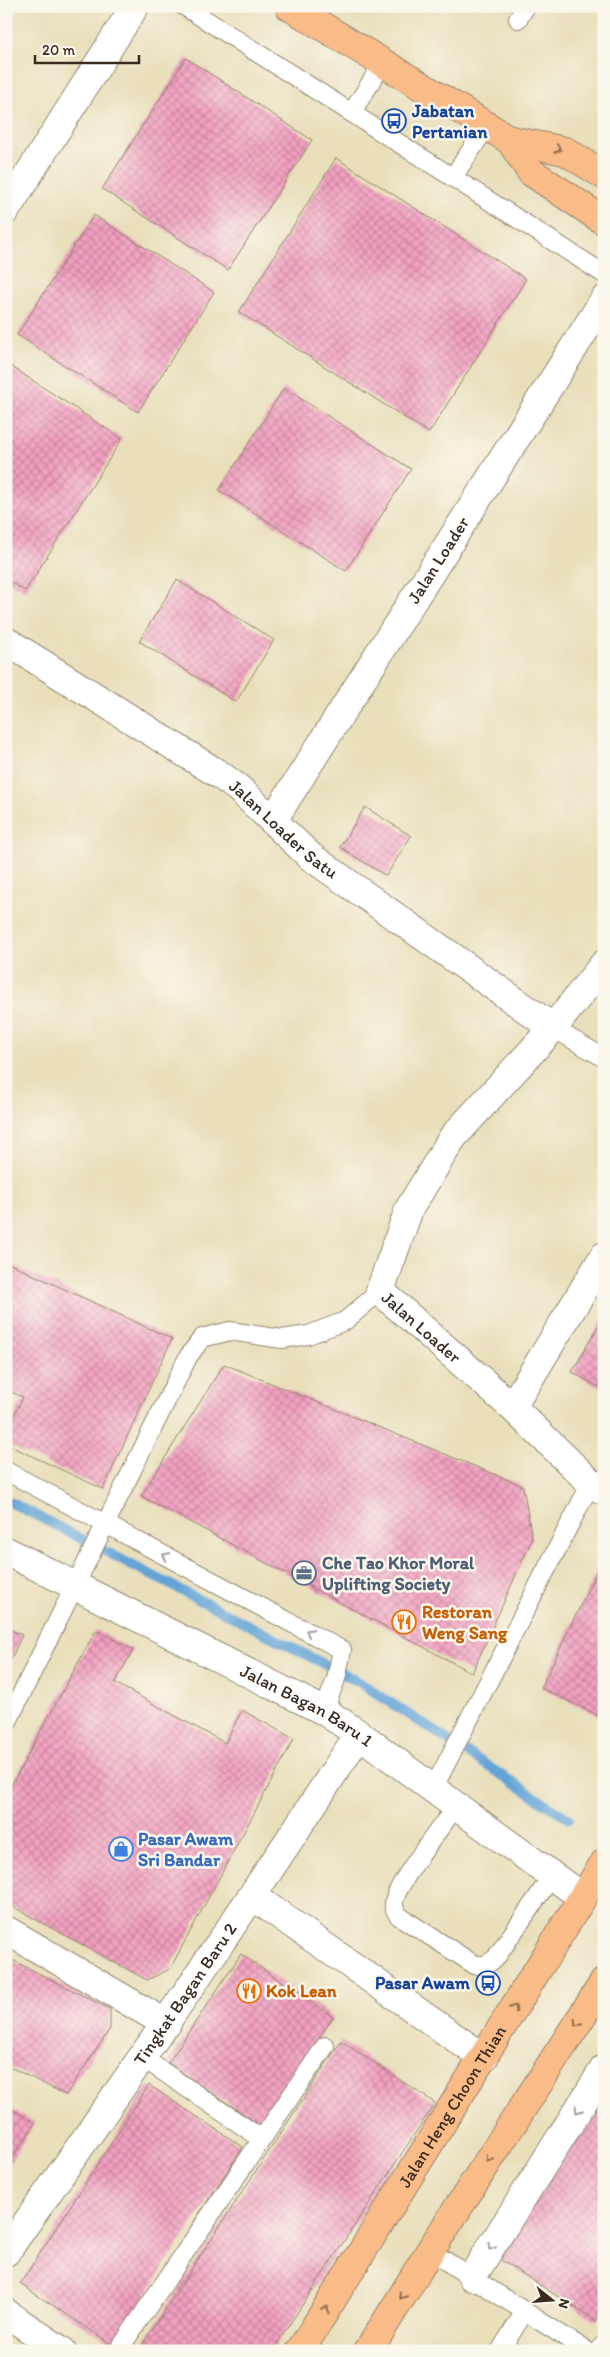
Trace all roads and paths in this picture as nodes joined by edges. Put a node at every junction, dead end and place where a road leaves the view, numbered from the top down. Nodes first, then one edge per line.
1 (117, 6) edge
2 (135, 6) edge
3 (184, 6) edge
4 (289, 6) edge
5 (105, 55) junction
6 (383, 63) junction
7 (352, 112) junction
8 (487, 126) junction
9 (510, 140) junction
10 (604, 175) edge
11 (453, 177) junction
12 (6, 210) edge
13 (604, 221) edge
14 (604, 274) edge
15 (604, 300) edge
16 (6, 641) edge
17 (273, 820) junction
18 (604, 964) edge
19 (553, 1028) junction
20 (604, 1058) edge
21 (604, 1256) edge
22 (380, 1291) junction
23 (512, 1407) junction
24 (6, 1471) edge
25 (597, 1487) edge
26 (104, 1528) junction
27 (6, 1551) edge
28 (74, 1586) junction
29 (324, 1711) junction
30 (6, 1725) edge
31 (359, 1734) junction
32 (433, 1789) junction
33 (456, 1806) junction
34 (604, 1863) edge
35 (552, 1876) junction
36 (254, 1897) junction
37 (582, 1897) junction
38 (6, 1930) edge
39 (604, 1982) edge
40 (167, 2024) junction
41 (325, 2046) dead end
42 (143, 2058) junction
43 (484, 2058) junction
44 (604, 2069) edge
45 (262, 2139) junction
46 (430, 2251) junction
47 (6, 2252) edge
48 (472, 2277) junction
49 (525, 2311) junction
50 (6, 2313) edge
51 (604, 2344) edge
52 (62, 2351) edge
53 (118, 2351) edge
54 (300, 2351) edge
55 (368, 2351) edge
56 (500, 2351) edge
57 (587, 2351) edge
58 (599, 2351) edge

1 - 5 street
2 - 5 street
3 - 7 lane
4 - 6 main road
5 - 12 street
6 - 7 lane
6 - 8 main road
7 - 11 lane
8 - 9 main road
8 - 11 lane
9 -> 10 main road
9 - 13 main road
11 - 14 lane
15 - 17 street, Jalan Loader
16 - 17 street, Jalan Loader Satu
17 - 19 street, Jalan Loader Satu
18 - 19 street, Jalan Loader
19 - 20 lane
19 - 22 street, Jalan Loader
21 - 23 street
22 - 23 street, Jalan Loader
22 - 26 lane
23 - 25 street, Jalan Loader
24 - 26 lane
25 - 32 lane
26 - 28 lane
29 -> 26 lane
27 - 28 street, Jalan Bagan Baru 1
28 - 29 street, Jalan Bagan Baru 1
28 - 30 lane
29 - 31 street, Jalan Bagan Baru 1
31 - 32 street, Jalan Bagan Baru 1
31 - 36 street, Tingkat Bagan Baru 2
32 - 33 street, Jalan Bagan Baru 1
33 - 35 street, Jalan Bagan Baru 1
33 - 35 lane
34 - 37 main road, Jalan Heng Choon Thian
35 - 37 street, Jalan Bagan Baru 1
36 - 40 street, Tingkat Bagan Baru 2
36 - 43 street
43 -> 37 main road, Jalan Heng Choon Thian
38 - 40 street
39 -> 46 main road
40 - 42 street, Tingkat Bagan Baru 2
41 - 45 lane
42 - 45 lane
42 - 47 street, Tingkat Bagan Baru 2
54 -> 43 main road, Jalan Heng Choon Thian
44 -> 48 street
45 - 53 lane
46 - 48 lane
46 -> 55 main road
48 - 49 lane
49 - 56 lane
49 - 57 lane
50 - 52 street
51 - 58 lane

